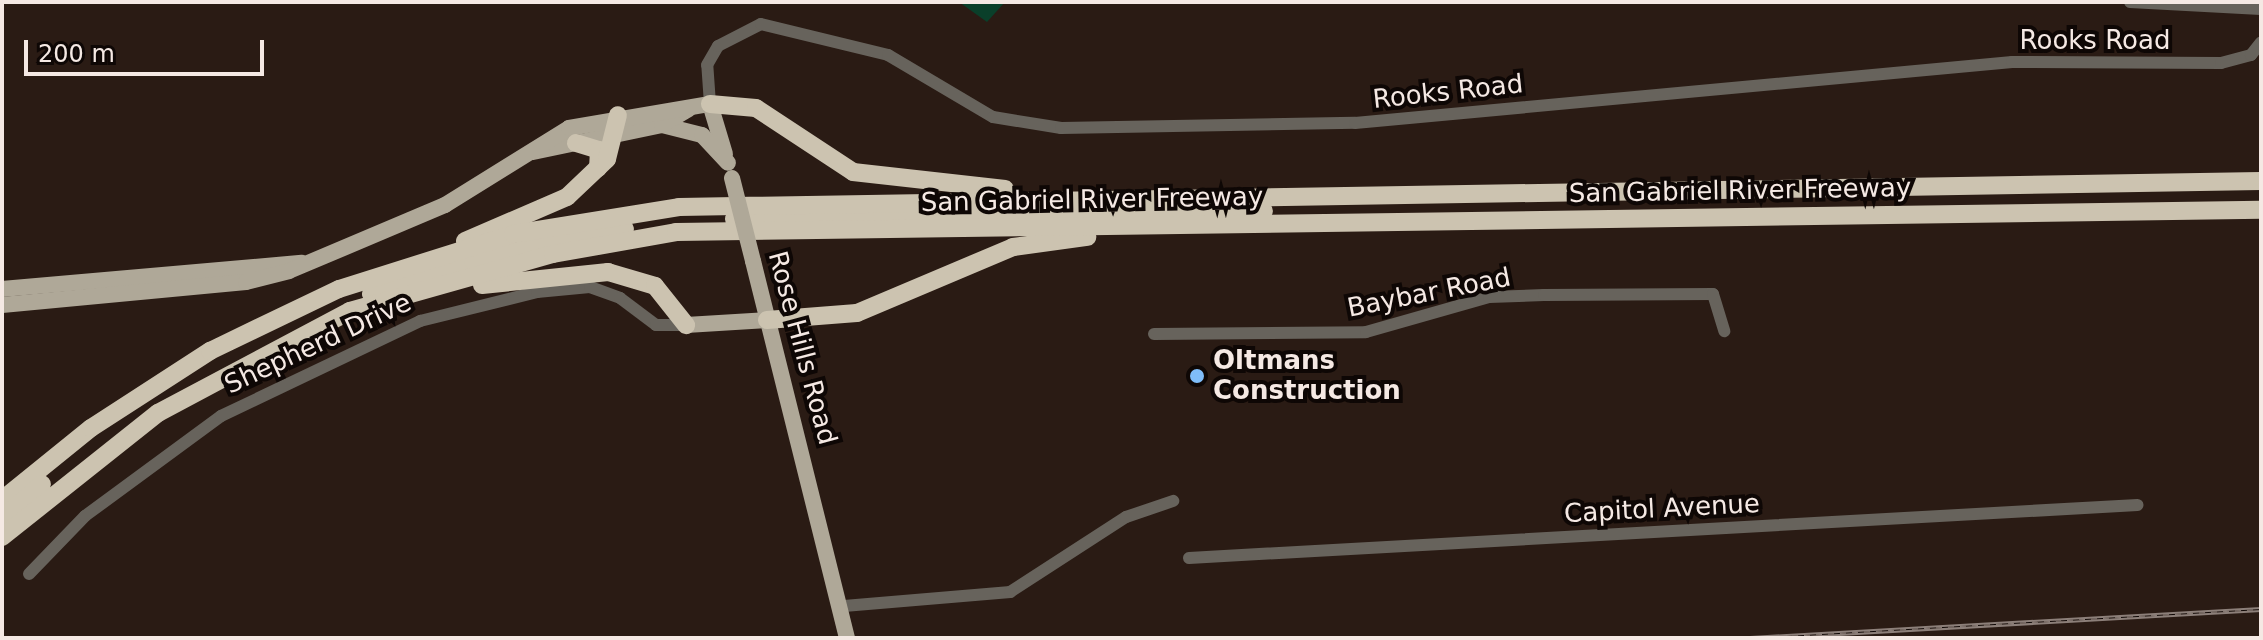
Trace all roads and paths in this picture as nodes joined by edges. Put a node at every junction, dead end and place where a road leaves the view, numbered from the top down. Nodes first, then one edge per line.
1 (2130, 2) edge
2 (2261, 9) edge
3 (2261, 42) edge
4 (710, 104) junction
5 (618, 124) junction
6 (662, 125) junction
7 (576, 143) junction
8 (533, 152) junction
9 (598, 168) junction
10 (730, 171) junction
11 (2261, 181) edge
12 (2261, 191) edge
13 (1115, 197) junction
14 (974, 199) junction
15 (2261, 201) edge
16 (2261, 210) edge
17 (1209, 224) junction
18 (533, 231) junction
19 (452, 250) junction
20 (302, 263) junction
21 (2, 289) edge
22 (2, 305) edge
23 (350, 311) junction
24 (767, 320) junction
25 (686, 325) junction
26 (1724, 331) dead end
27 (1154, 334) dead end
28 (2, 500) edge
29 (1173, 501) dead end
30 (2138, 505) dead end
31 (2, 512) edge
32 (2, 519) edge
33 (2, 537) edge
34 (1189, 558) dead end
35 (29, 574) dead end
36 (844, 606) junction
37 (847, 638) edge
38 (859, 638) edge

1 - 2 street
3 - 4 street, Rooks Road
4 - 5 main road
4 - 6 main road
4 - 10 main road, Rose Hills Road
4 - 13 highway
5 - 6 main road
5 - 7 main road
5 - 8 main road
5 - 9 highway
6 - 10 main road
7 - 8 main road
7 - 9 highway
8 - 20 main road
9 - 19 highway
10 - 24 main road, Rose Hills Road, bridge
11 - 13 highway, San Gabriel River Freeway
12 - 14 highway
13 - 14 highway, San Gabriel River Freeway
14 - 18 highway, San Gabriel River Freeway
15 - 32 highway
16 - 17 highway, San Gabriel River Freeway
17 - 23 highway, San Gabriel River Freeway
17 - 24 highway
18 - 19 highway, San Gabriel River Freeway
18 - 31 highway
19 - 28 highway, San Gabriel River Freeway
20 - 21 main road
20 - 22 main road
23 - 25 highway
23 - 33 highway, San Gabriel River Freeway
24 - 25 main road, Shepherd Drive
24 - 36 main road, Rose Hills Road
25 - 35 street, Shepherd Drive
26 - 27 street, Baybar Road
29 - 36 street
30 - 34 street, Capitol Avenue
36 - 37 main road, Rose Hills Road
36 - 38 main road, Rose Hills Road

